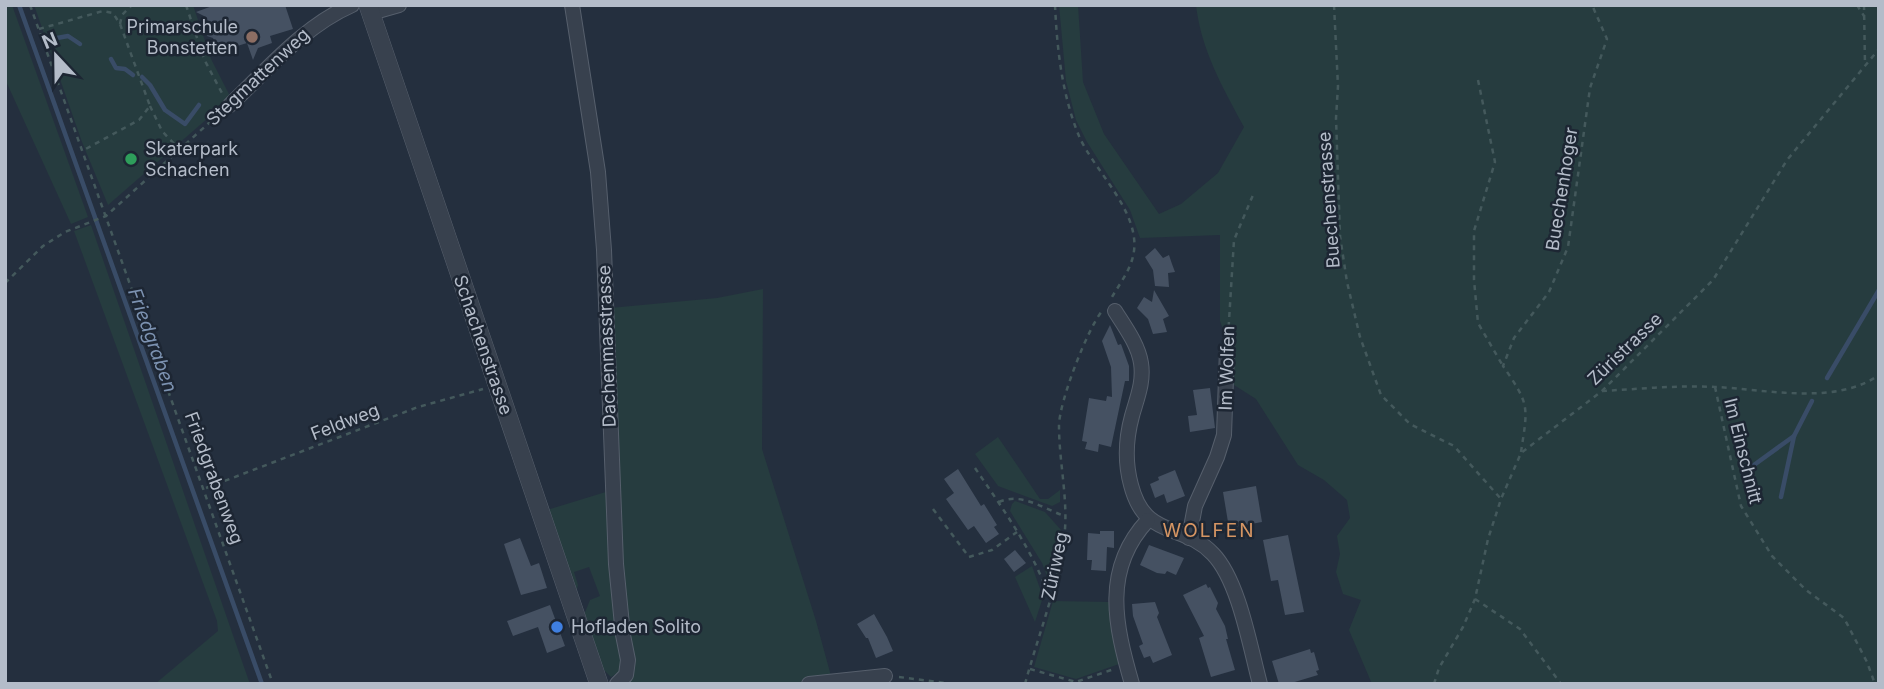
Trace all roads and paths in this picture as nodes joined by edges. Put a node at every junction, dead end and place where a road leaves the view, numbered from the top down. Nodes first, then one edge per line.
1 (30, 5) edge
2 (132, 5) edge
3 (186, 5) edge
4 (352, 5) edge
5 (399, 5) edge
6 (572, 5) edge
7 (1055, 5) edge
8 (1334, 5) edge
9 (1592, 5) edge
10 (1857, 5) edge
11 (1864, 5) edge
12 (369, 9) edge
13 (1864, 16) junction
14 (120, 24) junction
15 (38, 29) junction
16 (1879, 49) edge
17 (1865, 66) junction
18 (1478, 80) dead end
19 (230, 105) junction
20 (150, 106) junction
21 (179, 150) junction
22 (82, 151) junction
23 (1253, 195) dead end
24 (106, 216) junction
25 (5, 283) edge
26 (1110, 307) junction
27 (1227, 350) joint
28 (1503, 366) junction
29 (1879, 375) edge
30 (496, 385) junction
31 (1715, 387) junction
32 (1602, 391) junction
33 (1521, 453) junction
34 (975, 468) dead end
35 (205, 489) junction
36 (1501, 499) junction
37 (998, 502) junction
38 (933, 509) dead end
39 (1064, 516) junction
40 (1149, 520) junction
41 (1017, 532) junction
42 (1189, 538) junction
43 (1049, 596) junction
44 (1475, 599) junction
45 (1127, 664) junction
46 (1029, 669) junction
47 (885, 676) joint
48 (273, 684) edge
49 (599, 684) edge
50 (617, 684) edge
51 (809, 684) edge
52 (954, 684) edge
53 (1025, 684) edge
54 (1132, 684) edge
55 (1260, 684) edge
56 (1434, 684) edge
57 (1561, 684) edge
58 (1875, 684) edge

1 - 15 path, Friedgrabenweg
2 - 14 path
3 - 19 path
4 - 19 street, Stegmattenweg
5 - 12 street
6 - 50 street, Dachenmasstrasse
7 - 26 path
8 - 36 path, Buechenstrasse
9 - 28 path, Buechenhoger
10 - 13 path
11 - 13 path
12 - 30 street, Schachenstrasse
13 - 17 path
14 - 15 path
14 - 20 path
15 - 22 path, Friedgrabenweg
16 - 17 path, Züristrasse
17 - 32 path, Züristrasse
18 - 28 path
19 - 21 path, Stegmattenweg
20 - 21 path
20 - 22 path
21 - 24 path, Stegmattenweg
22 - 24 path, Friedgrabenweg
23 - 27 path, Im Wolfen
24 - 25 path, Stegmattenweg
24 - 35 path, Friedgrabenweg
26 - 39 path
26 - 40 street
27 - 42 street, Im Wolfen
28 - 33 path
29 - 31 path
30 - 35 path, Feldweg
30 - 49 street, Schachenstrasse
31 - 32 path
31 - 58 path, Im Einschnitt
32 - 33 path, Züristrasse
33 - 36 path, Züristrasse
34 - 37 path
35 - 48 path, Friedgrabenweg
36 - 44 path, Züristrasse
37 - 39 path, Züriweg
37 - 41 path
38 - 41 path
39 - 43 path, Züriweg
40 - 42 street
40 - 45 street
41 - 43 path
42 - 55 street
43 - 46 path, Züriweg
44 - 56 path, Züristrasse
44 - 57 path
45 - 46 path
45 - 54 street
46 - 53 path, Züriweg
47 - 51 street
47 - 52 path

